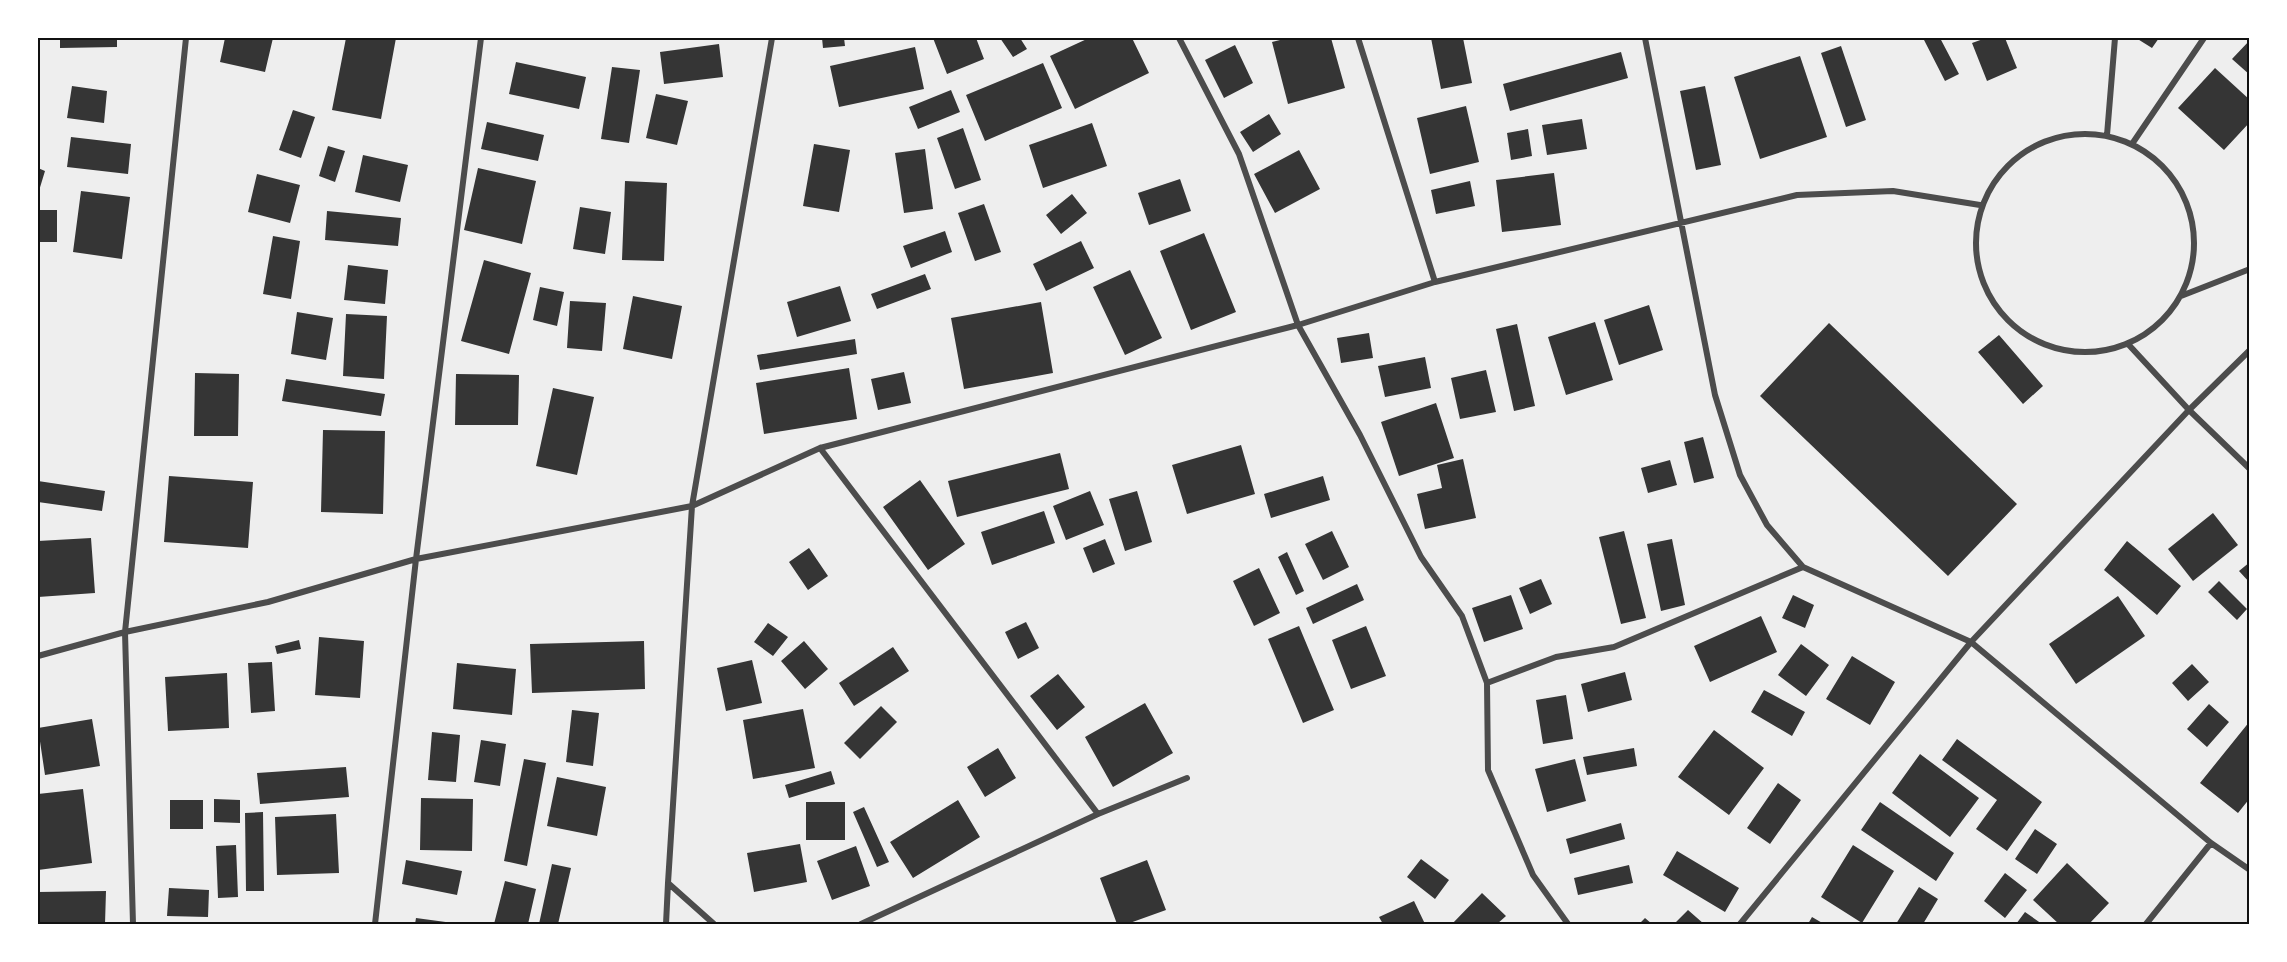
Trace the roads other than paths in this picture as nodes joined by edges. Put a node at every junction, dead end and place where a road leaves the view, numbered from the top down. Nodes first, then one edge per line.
1 (186, 38) edge
2 (481, 38) edge
3 (772, 38) edge
4 (1179, 38) edge
5 (1358, 38) edge
6 (1645, 38) edge
7 (2115, 38) edge
8 (2204, 38) edge
9 (2107, 135) junction
10 (2132, 144) junction
11 (1980, 205) junction
12 (1681, 224) junction
13 (2250, 269) edge
14 (1435, 282) junction
15 (2181, 296) junction
16 (1298, 325) junction
17 (2128, 344) junction
18 (2250, 350) edge
19 (2189, 410) junction
20 (820, 448) junction
21 (2250, 469) edge
22 (692, 506) junction
23 (416, 560) junction
24 (1803, 567) junction
25 (125, 632) junction
26 (1971, 642) junction
27 (38, 656) edge
28 (1487, 683) junction
29 (1187, 778) dead end
30 (1098, 814) junction
31 (2211, 843) junction
32 (2250, 870) edge
33 (668, 883) junction
34 (134, 924) edge
35 (375, 924) edge
36 (666, 924) edge
37 (714, 924) edge
38 (861, 924) edge
39 (1568, 924) edge
40 (1740, 924) edge
41 (2146, 924) edge

1 - 25 street
2 - 23 street
3 - 22 street
4 - 16 street
5 - 14 street
6 - 12 street
7 - 9 street
8 - 10 street
9 - 10 street
9 - 11 street
10 - 15 street
11 - 12 street
11 - 17 street
12 - 14 street
12 - 24 street
13 - 15 street
14 - 16 street
15 - 17 street
16 - 20 street
16 - 28 street
17 - 19 street
18 - 19 street
19 - 21 street
19 - 26 street
20 - 22 street
20 - 30 street
22 - 23 street
22 - 33 street
23 - 25 street
23 - 35 street
24 - 26 street
24 - 28 street
25 - 27 street
25 - 34 street
26 - 31 street
26 - 40 street
28 - 39 street
29 - 30 street
30 - 38 street
31 - 32 street
31 - 41 street
33 - 36 street
33 - 37 street

